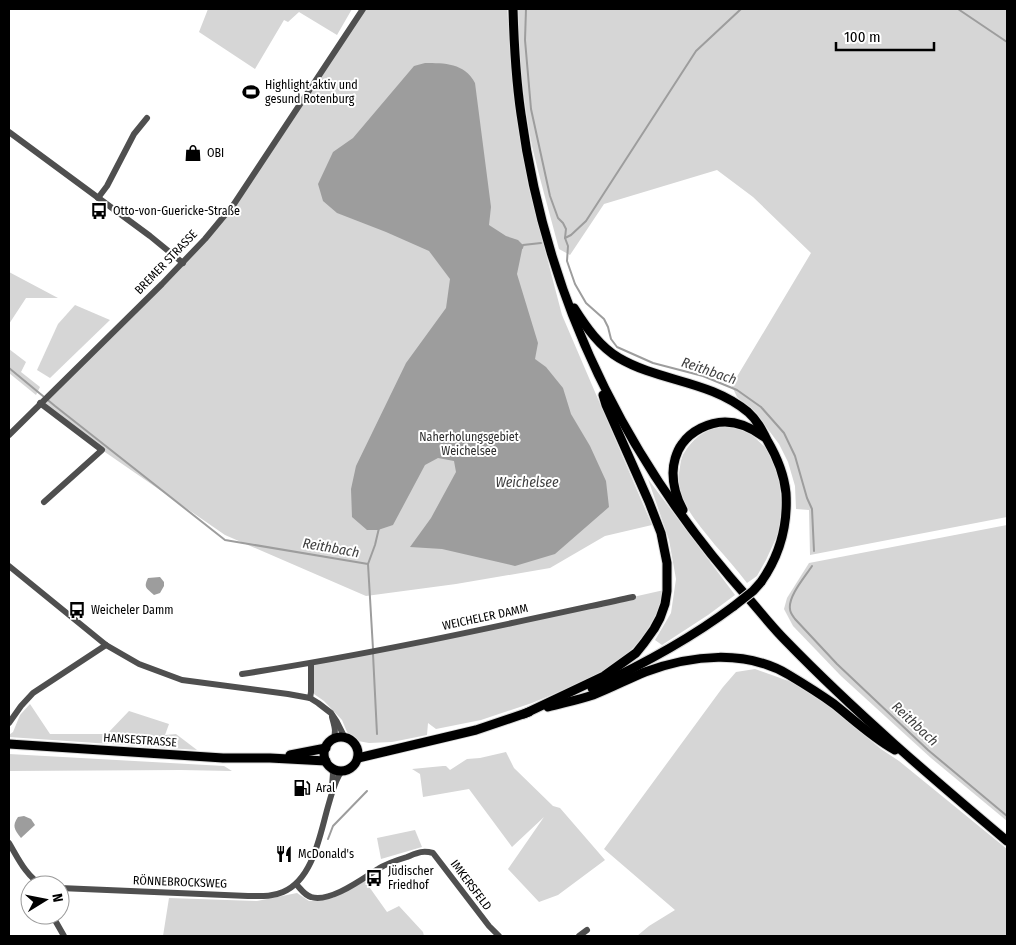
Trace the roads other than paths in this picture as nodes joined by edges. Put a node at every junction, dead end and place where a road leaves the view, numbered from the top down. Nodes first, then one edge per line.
1 (363, 9) edge
2 (513, 9) edge
3 (147, 118) dead end
4 (9, 132) edge
5 (98, 198) junction
6 (183, 263) junction
7 (559, 280) junction
8 (593, 365) junction
9 (42, 402) junction
10 (9, 434) edge
11 (767, 439) junction
12 (44, 502) dead end
13 (691, 529) junction
14 (9, 566) edge
15 (633, 597) dead end
16 (106, 645) junction
17 (311, 664) junction
18 (242, 674) dead end
19 (310, 698) junction
20 (331, 714) junction
21 (524, 714) junction
22 (9, 723) edge
23 (345, 738) junction
24 (333, 740) junction
25 (416, 743) junction
26 (9, 744) edge
27 (326, 748) junction
28 (357, 748) junction
29 (270, 758) junction
30 (358, 758) junction
31 (910, 759) junction
32 (329, 764) junction
33 (342, 771) junction
34 (331, 795) junction
35 (1007, 841) edge
36 (9, 843) edge
37 (27, 872) junction
38 (29, 875) edge
39 (30, 875) edge
40 (296, 884) junction
41 (70, 888) edge
42 (58, 925) edge
43 (587, 930) dead end
44 (64, 936) edge
45 (499, 936) edge
46 (579, 936) edge

1 - 6 street, BREMER STRASSE
2 - 7 main road
3 - 5 street
4 - 5 street
5 - 6 street
6 - 9 street, BREMER STRASSE
7 - 8 main road
7 - 11 main road
8 - 13 main road
8 - 21 main road
9 - 10 street, BREMER STRASSE
9 - 12 street
11 - 13 main road
11 - 21 main road, bridge
13 - 31 main road
14 - 16 street
15 - 17 street, WEICHELER DAMM
16 - 19 street
16 - 22 street
17 - 18 street, WEICHELER DAMM
17 - 19 street
19 - 20 street
20 - 23 street
20 - 24 street
21 - 25 main road
21 - 31 main road
23 - 24 main road
23 - 28 main road
24 - 27 main road
25 - 28 main road
25 - 30 main road
26 - 29 main road, HANSESTRASSE
27 - 29 main road, HANSESTRASSE
27 - 32 main road
28 - 30 main road
29 - 32 main road, HANSESTRASSE
30 - 33 main road
31 - 35 main road
32 - 33 main road
32 - 34 street, RÖNNEBROCKSWEG
33 - 34 street, RÖNNEBROCKSWEG
34 - 40 street, RÖNNEBROCKSWEG
36 - 37 street
37 - 38 street
37 - 39 street
40 - 41 street, RÖNNEBROCKSWEG
40 - 45 street, IMKERSFELD
42 - 44 street
43 - 46 street

